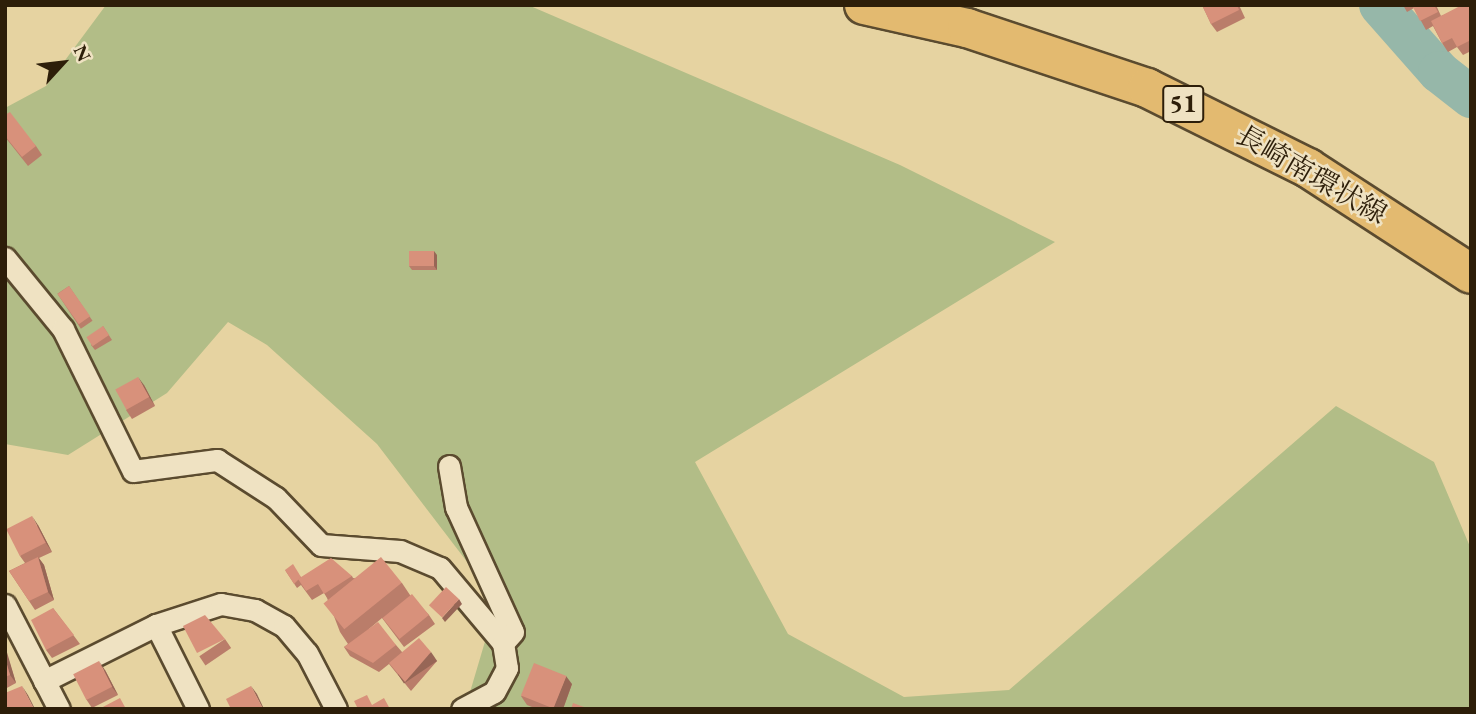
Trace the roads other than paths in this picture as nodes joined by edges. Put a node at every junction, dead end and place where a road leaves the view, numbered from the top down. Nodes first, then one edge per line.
1 (864, 5) edge
2 (5, 258) edge
3 (1471, 274) edge
4 (449, 466) dead end
5 (5, 605) edge
6 (156, 625) junction
7 (503, 643) junction
8 (44, 681) junction
9 (59, 709) edge
10 (198, 709) edge
11 (336, 709) edge
12 (462, 709) edge

1 - 3 highway, 長崎南環状線 / 51
2 - 7 street
4 - 7 street
5 - 8 street
6 - 8 street
6 - 10 street
6 - 11 street
7 - 12 street
8 - 9 street

